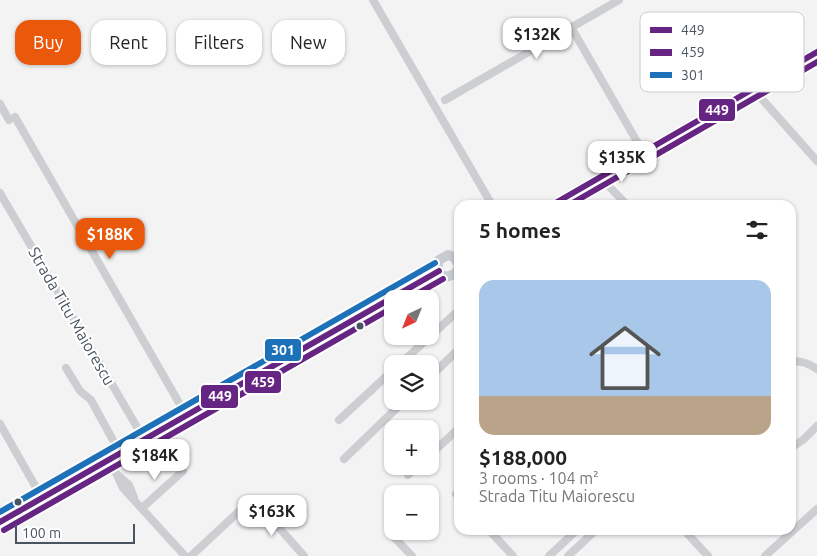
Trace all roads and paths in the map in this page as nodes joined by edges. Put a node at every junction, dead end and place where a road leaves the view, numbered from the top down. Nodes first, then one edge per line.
1 (373, 0) edge
2 (619, 0) edge
3 (571, 27) junction
4 (748, 92) edge
5 (756, 92) edge
6 (445, 100) dead end
7 (0, 104) edge
8 (643, 152) junction
9 (817, 161) edge
10 (600, 177) junction
11 (0, 193) edge
12 (568, 195) junction
13 (489, 200) edge
14 (560, 200) edge
15 (573, 200) edge
16 (622, 200) edge
17 (454, 260) edge
18 (439, 271) junction
19 (454, 271) edge
20 (454, 315) edge
21 (410, 355) edge
22 (454, 355) edge
23 (796, 362) edge
24 (66, 368) dead end
25 (439, 369) edge
26 (817, 369) edge
27 (384, 378) edge
28 (395, 410) edge
29 (186, 415) junction
30 (339, 420) dead end
31 (0, 424) edge
32 (817, 426) edge
33 (454, 433) edge
34 (144, 439) junction
35 (796, 445) edge
36 (439, 447) edge
37 (120, 453) junction
38 (344, 459) dead end
39 (107, 460) junction
40 (183, 471) dead end
41 (42, 498) junction
42 (139, 505) junction
43 (817, 509) edge
44 (0, 522) edge
45 (796, 528) edge
46 (494, 535) edge
47 (572, 535) edge
48 (591, 535) edge
49 (689, 535) edge
50 (788, 535) edge
51 (397, 540) edge
52 (185, 556) edge
53 (191, 556) edge
54 (304, 556) edge
55 (412, 556) edge
56 (513, 556) edge
57 (549, 556) edge
58 (568, 556) edge
59 (708, 556) edge
60 (765, 556) edge

1 - 13 street
2 - 3 street
3 - 6 street
3 - 8 street
4 - 8 main road
5 - 9 street
7 - 29 street
8 - 10 main road
10 - 12 main road
10 - 16 street
11 - 34 street, Strada Titu Maiorescu
12 - 14 main road
12 - 15 street
17 - 18 main road
18 - 19 main road
18 - 29 main road
20 - 21 street
22 - 25 street
23 - 26 street
24 - 37 street
27 - 30 street
28 - 38 street
29 - 34 main road
31 - 41 street
32 - 35 street
33 - 36 street
34 - 37 main road
37 - 39 main road
39 - 41 main road
39 - 42 street
40 - 42 street
41 - 44 main road
42 - 52 street
43 - 45 street
46 - 56 street
47 - 57 street
48 - 58 street
49 - 59 street
50 - 60 street
51 - 55 street
53 - 54 street

